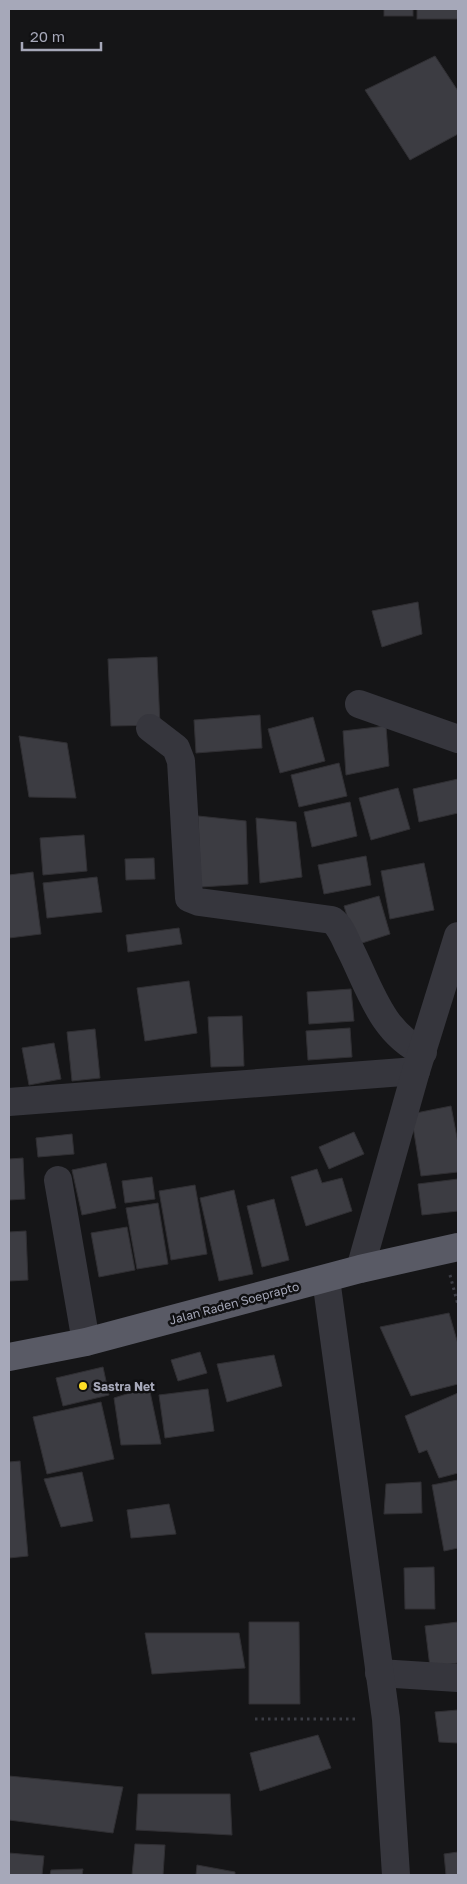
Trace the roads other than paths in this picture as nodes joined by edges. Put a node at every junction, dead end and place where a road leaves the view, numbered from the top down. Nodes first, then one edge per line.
1 (359, 704) dead end
2 (150, 728) dead end
3 (458, 739) edge
4 (458, 936) edge
5 (420, 1062) junction
6 (9, 1102) edge
7 (58, 1180) dead end
8 (458, 1247) edge
9 (360, 1269) junction
10 (326, 1279) junction
11 (86, 1342) junction
12 (9, 1357) edge
13 (379, 1673) junction
14 (458, 1678) edge
15 (396, 1875) edge

1 - 3 street
2 - 5 street
4 - 5 street
5 - 6 street
5 - 9 street
7 - 11 street
8 - 9 highway, Jalan Raden Soeprapto
9 - 10 highway, Jalan Raden Soeprapto
10 - 11 highway, Jalan Raden Soeprapto
10 - 13 street
11 - 12 highway, Jalan Raden Soeprapto
13 - 14 street
13 - 15 street

